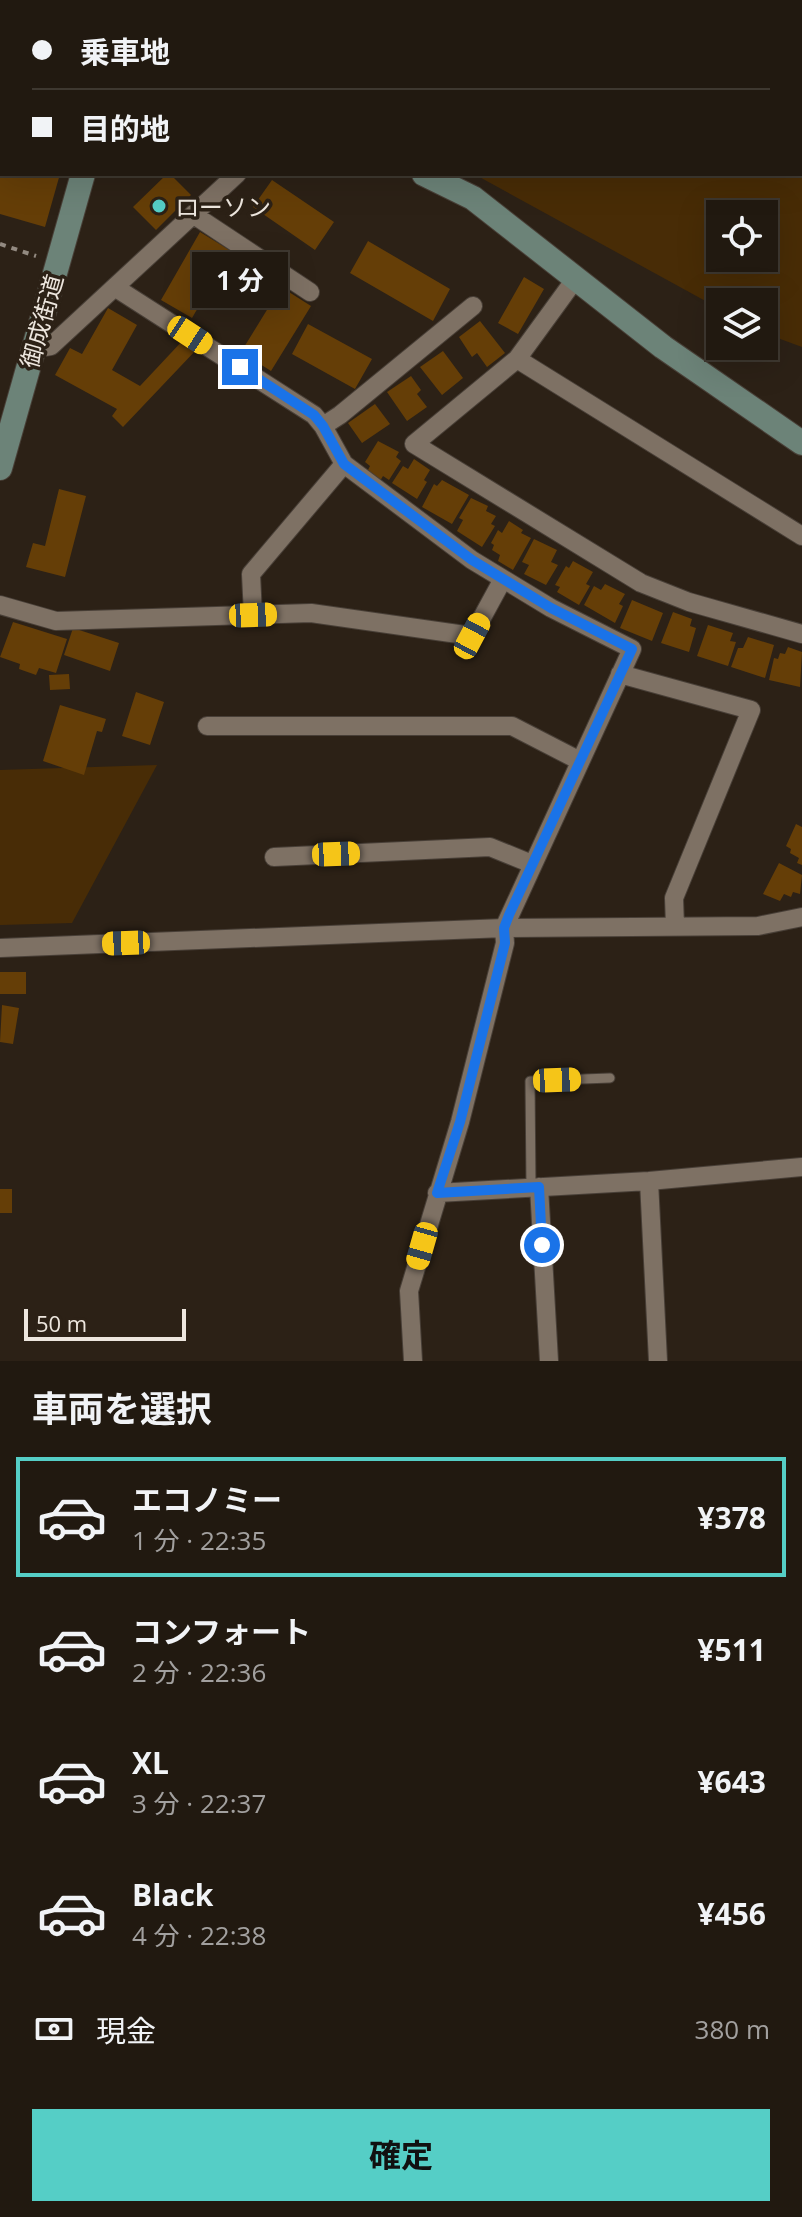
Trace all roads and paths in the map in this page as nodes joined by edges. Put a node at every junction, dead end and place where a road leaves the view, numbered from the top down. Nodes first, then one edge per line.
1 (82, 176) edge
2 (235, 176) edge
3 (428, 176) edge
4 (194, 215) junction
5 (0, 244) edge
6 (58, 263) junction
7 (576, 278) junction
8 (116, 288) junction
9 (310, 292) dead end
10 (473, 306) dead end
11 (33, 349) junction
12 (517, 359) junction
13 (323, 426) junction
14 (802, 443) edge
15 (344, 464) junction
16 (0, 468) edge
17 (802, 536) edge
18 (503, 579) junction
19 (0, 605) edge
20 (253, 615) junction
21 (802, 634) edge
22 (620, 674) junction
23 (207, 726) dead end
24 (580, 761) junction
25 (274, 857) dead end
26 (532, 864) junction
27 (802, 917) edge
28 (675, 926) junction
29 (504, 928) junction
30 (0, 948) edge
31 (610, 1078) dead end
32 (802, 1167) edge
33 (649, 1181) junction
34 (535, 1187) junction
35 (437, 1193) junction
36 (413, 1361) edge
37 (549, 1361) edge
38 (658, 1361) edge

1 - 6 street, 御成街道
2 - 4 street
3 - 7 street
4 - 8 street
4 - 9 street
5 - 6 path
6 - 11 street, 御成街道
7 - 12 street
7 - 14 street
8 - 11 street
8 - 13 street
10 - 13 street
11 - 16 street, 御成街道
12 - 17 street
12 - 21 street
13 - 15 street
15 - 18 street
15 - 20 street
18 - 20 street
18 - 22 street
19 - 20 street
22 - 24 street
22 - 28 street
23 - 24 street
24 - 26 street
25 - 26 street
26 - 29 street
27 - 28 street
28 - 29 street
29 - 30 street
29 - 35 street
31 - 34 lane
32 - 33 street
33 - 34 street
33 - 38 street
34 - 35 street
34 - 37 street
35 - 36 street

